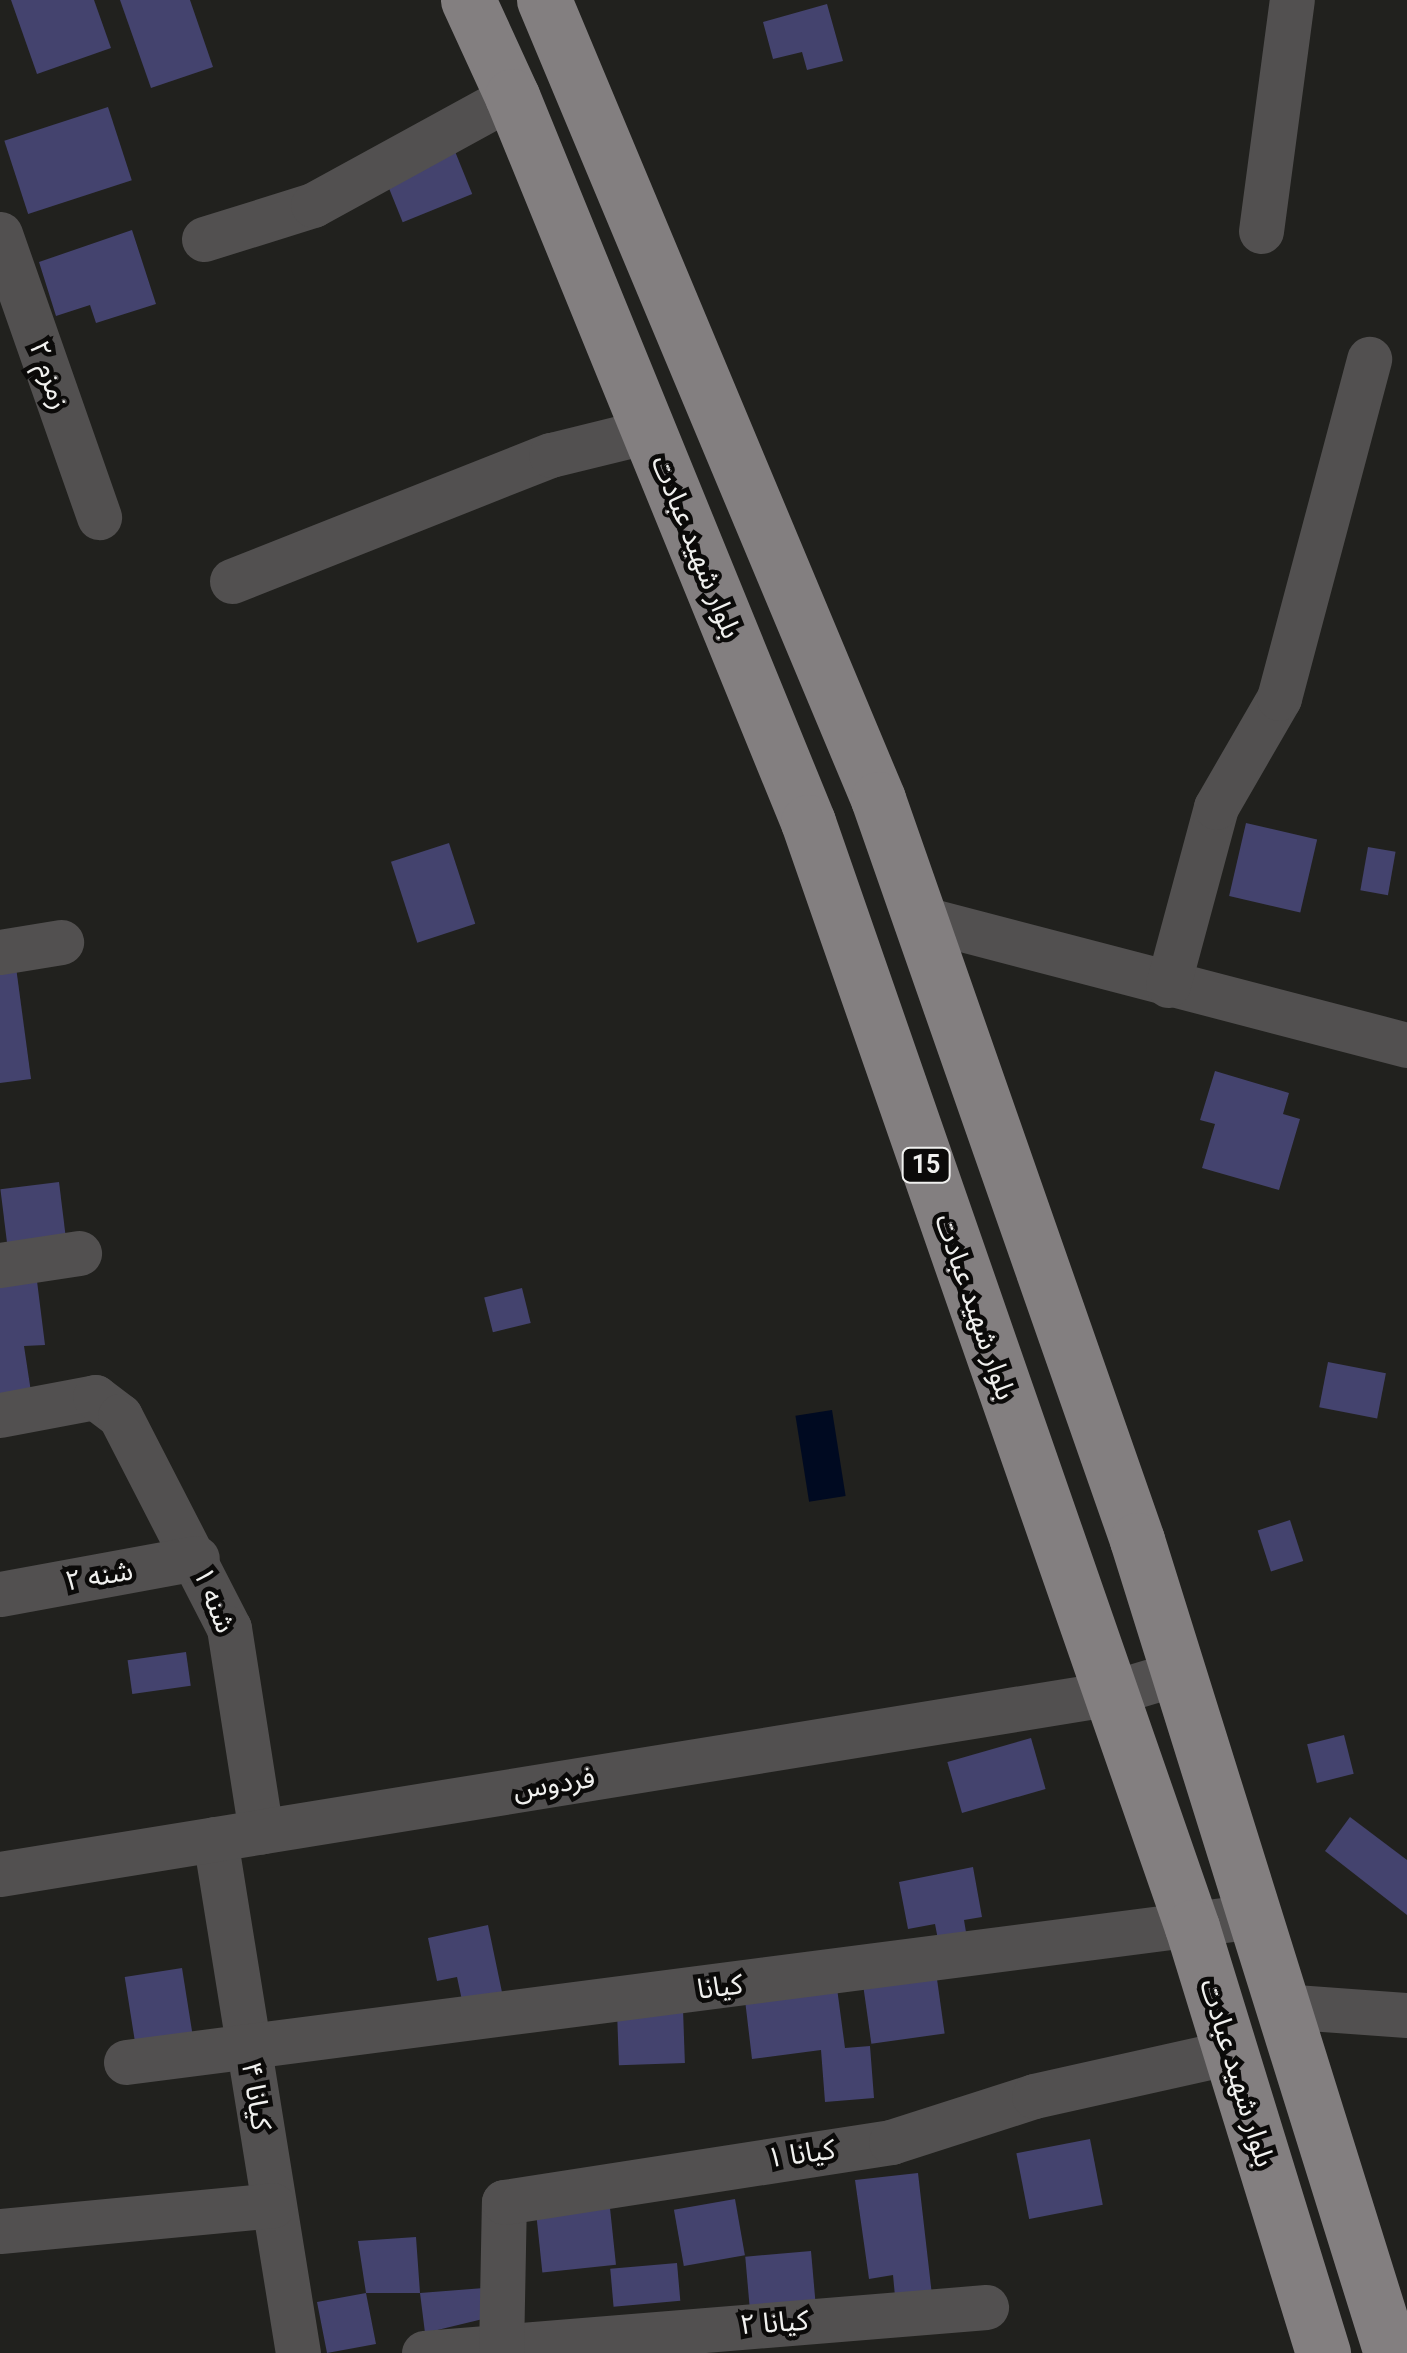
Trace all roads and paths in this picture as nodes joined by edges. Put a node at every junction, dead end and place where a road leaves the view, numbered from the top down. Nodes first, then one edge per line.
1 (468, 0) edge
2 (544, 0) edge
3 (1292, 0) edge
4 (512, 96) junction
5 (1260, 231) dead end
6 (0, 234) edge
7 (204, 239) dead end
8 (1369, 359) dead end
9 (649, 432) junction
10 (99, 517) dead end
11 (232, 581) dead end
12 (878, 798) junction
13 (808, 822) junction
14 (920, 918) junction
15 (60, 942) dead end
16 (0, 952) edge
17 (1168, 985) junction
18 (1407, 1045) edge
19 (79, 1253) dead end
20 (0, 1265) edge
21 (0, 1415) edge
22 (197, 1558) junction
23 (0, 1594) edge
24 (1178, 1673) junction
25 (1108, 1694) junction
26 (260, 1832) junction
27 (215, 1839) junction
28 (0, 1874) edge
29 (1254, 1916) junction
30 (1192, 1926) junction
31 (1281, 2006) junction
32 (1407, 2016) edge
33 (248, 2048) junction
34 (1231, 2052) junction
35 (126, 2062) dead end
36 (274, 2205) junction
37 (0, 2231) edge
38 (986, 2307) dead end
39 (859, 2334) edge
40 (625, 2344) edge
41 (502, 2349) edge
42 (298, 2353) edge
43 (424, 2353) edge
44 (1323, 2353) edge
45 (1390, 2353) edge

1 - 4 main road, بلوار شهید عبادت / 15
2 - 12 main road
3 - 5 street
4 - 7 street
4 - 9 main road, بلوار شهید عبادت / 15
6 - 10 street, زمزم ۲
8 - 17 street
9 - 11 street
9 - 13 main road, بلوار شهید عبادت / 15
12 - 13 main road
12 - 14 main road
13 - 25 main road, بلوار شهید عبادت / 15
14 - 17 street
14 - 24 main road
15 - 16 street
17 - 18 street
19 - 20 street
21 - 22 street, شنه ۱
22 - 23 street, شنه ۲
22 - 26 street, شنه ۱
24 - 25 street, فردوس
24 - 29 main road
25 - 26 street, فردوس
25 - 30 main road, بلوار شهید عبادت / 15
26 - 27 street, فردوس
27 - 28 street, فردوس
27 - 33 street, کیانا ۴
29 - 30 street, کیانا
29 - 31 main road
30 - 33 street, کیانا
30 - 34 main road, بلوار شهید عبادت / 15
31 - 32 street
31 - 45 main road
33 - 35 street, کیانا
33 - 36 street, کیانا ۴
34 - 41 street, کیانا ۱
34 - 44 main road, بلوار شهید عبادت / 15
36 - 37 street
36 - 42 street, کیانا ۴
38 - 39 street, کیانا ۲
39 - 40 street, کیانا ۲
40 - 41 street, کیانا ۲
41 - 43 street, کیانا ۲

